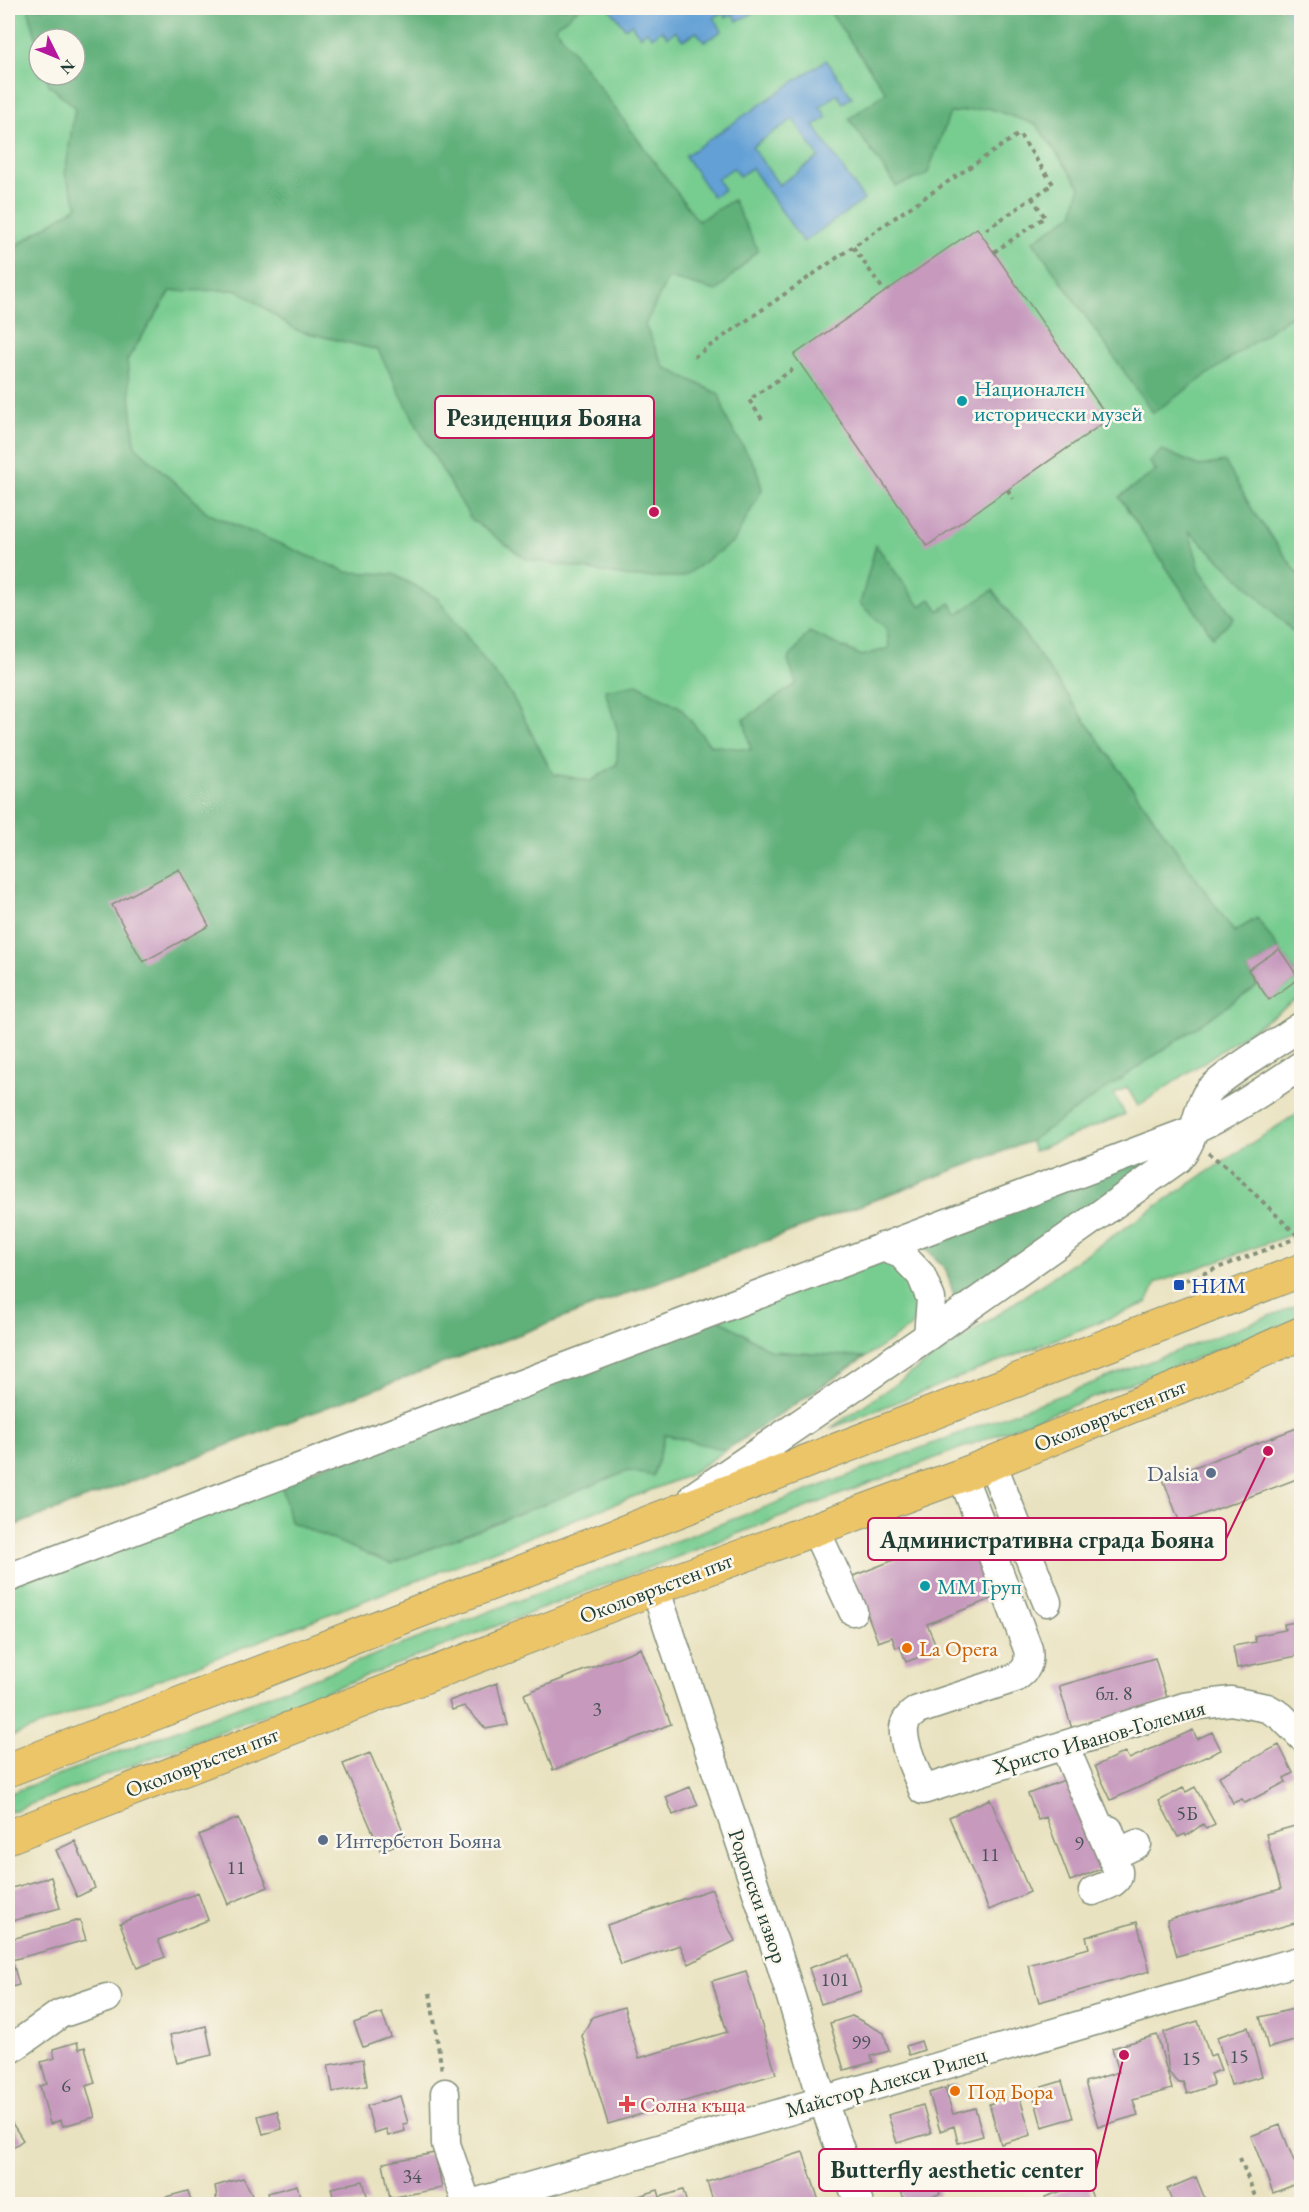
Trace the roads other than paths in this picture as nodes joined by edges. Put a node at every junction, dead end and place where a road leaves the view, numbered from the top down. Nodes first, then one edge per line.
1 (1302, 1026) edge
2 (1302, 1065) edge
3 (1194, 1134) junction
4 (1300, 1246) edge
5 (882, 1247) junction
6 (1302, 1333) edge
7 (928, 1336) junction
8 (1302, 1359) edge
9 (1196, 1380) junction
10 (992, 1462) junction
11 (962, 1475) junction
12 (665, 1516) junction
13 (815, 1529) junction
14 (8, 1578) edge
15 (655, 1588) junction
16 (1047, 1602) dead end
17 (853, 1611) dead end
18 (1302, 1737) edge
19 (1069, 1743) junction
20 (8, 1770) edge
21 (8, 1837) edge
22 (1137, 1844) dead end
23 (1093, 1891) dead end
24 (1302, 1960) edge
25 (106, 1998) dead end
26 (8, 2051) edge
27 (445, 2093) road end
28 (823, 2101) junction
29 (469, 2205) edge
30 (859, 2205) edge

1 - 3 street
2 - 3 street
3 - 5 street
3 - 7 street
4 - 12 highway
5 - 7 street
5 - 14 street
6 - 9 highway, Околовръстен път
7 - 12 street
8 - 9 highway
9 - 10 highway, Околовръстен път
10 - 11 highway, Околовръстен път
10 - 16 street
11 - 13 highway, Околовръстен път
11 - 19 street, Христо Иванов-Големия
12 - 20 highway
13 - 15 highway, Околовръстен път
13 - 17 street
15 - 21 highway, Околовръстен път
15 - 28 street, Родопски извор
18 - 19 street, Христо Иванов-Големия
19 - 22 street
19 - 23 street
24 - 28 street, Майстор Алекси Рилец
25 - 26 street
27 - 29 street
28 - 29 street, Майстор Алекси Рилец
28 - 30 street, Родопски извор

